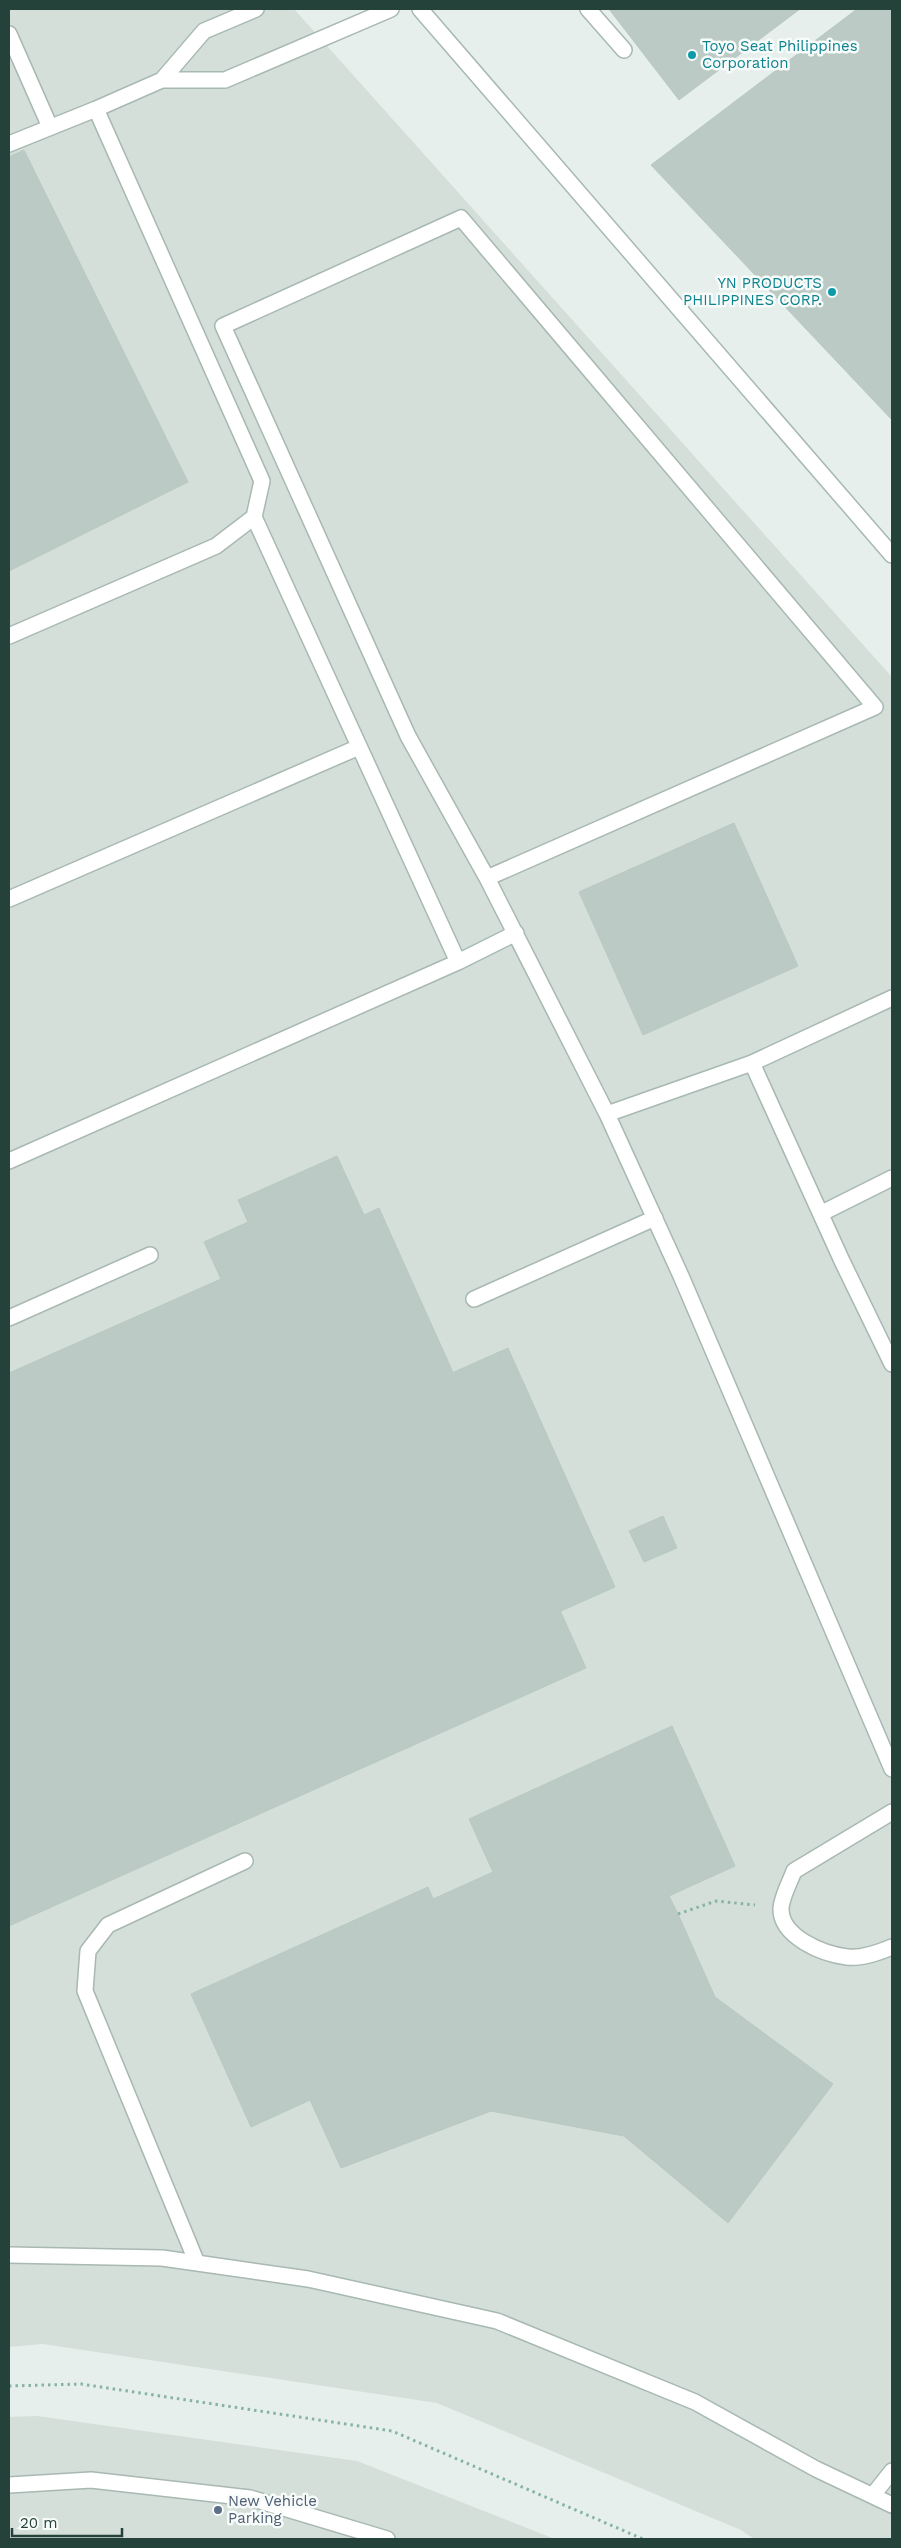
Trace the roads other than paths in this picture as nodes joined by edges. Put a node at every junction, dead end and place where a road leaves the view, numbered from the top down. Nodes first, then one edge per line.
1 (256, 9) edge
2 (391, 9) edge
3 (420, 9) edge
4 (588, 9) edge
5 (9, 34) edge
6 (624, 50) dead end
7 (162, 80) junction
8 (96, 109) junction
9 (50, 127) junction
10 (9, 144) edge
11 (254, 517) junction
12 (892, 555) edge
13 (9, 636) edge
14 (359, 747) junction
15 (487, 878) junction
16 (9, 898) edge
17 (516, 933) junction
18 (458, 962) junction
19 (892, 998) edge
20 (752, 1063) junction
21 (607, 1114) junction
22 (9, 1161) edge
23 (892, 1178) edge
24 (822, 1213) junction
25 (655, 1218) junction
26 (150, 1255) dead end
27 (474, 1299) dead end
28 (9, 1318) edge
29 (892, 1364) edge
30 (892, 1769) edge
31 (892, 1812) edge
32 (245, 1861) dead end
33 (892, 1947) edge
34 (9, 2255) edge
35 (196, 2263) junction
36 (892, 2470) edge
37 (9, 2485) edge
38 (873, 2495) junction
39 (892, 2505) edge
40 (386, 2539) edge

1 - 7 street
2 - 7 street
3 - 12 street
4 - 6 street
5 - 9 street
7 - 8 street
8 - 9 street
8 - 11 street
9 - 10 street
11 - 13 street
11 - 14 street
14 - 16 street
14 - 18 street
15 - 15 street
15 - 17 street
17 - 18 street
17 - 21 street
18 - 22 street
19 - 20 street
20 - 21 street
20 - 24 street
21 - 25 street
23 - 24 street
24 - 29 street
25 - 27 street
25 - 30 street
26 - 28 street
31 - 33 street
32 - 35 street
34 - 35 street
35 - 38 street
36 - 38 street
37 - 40 street
38 - 39 street

